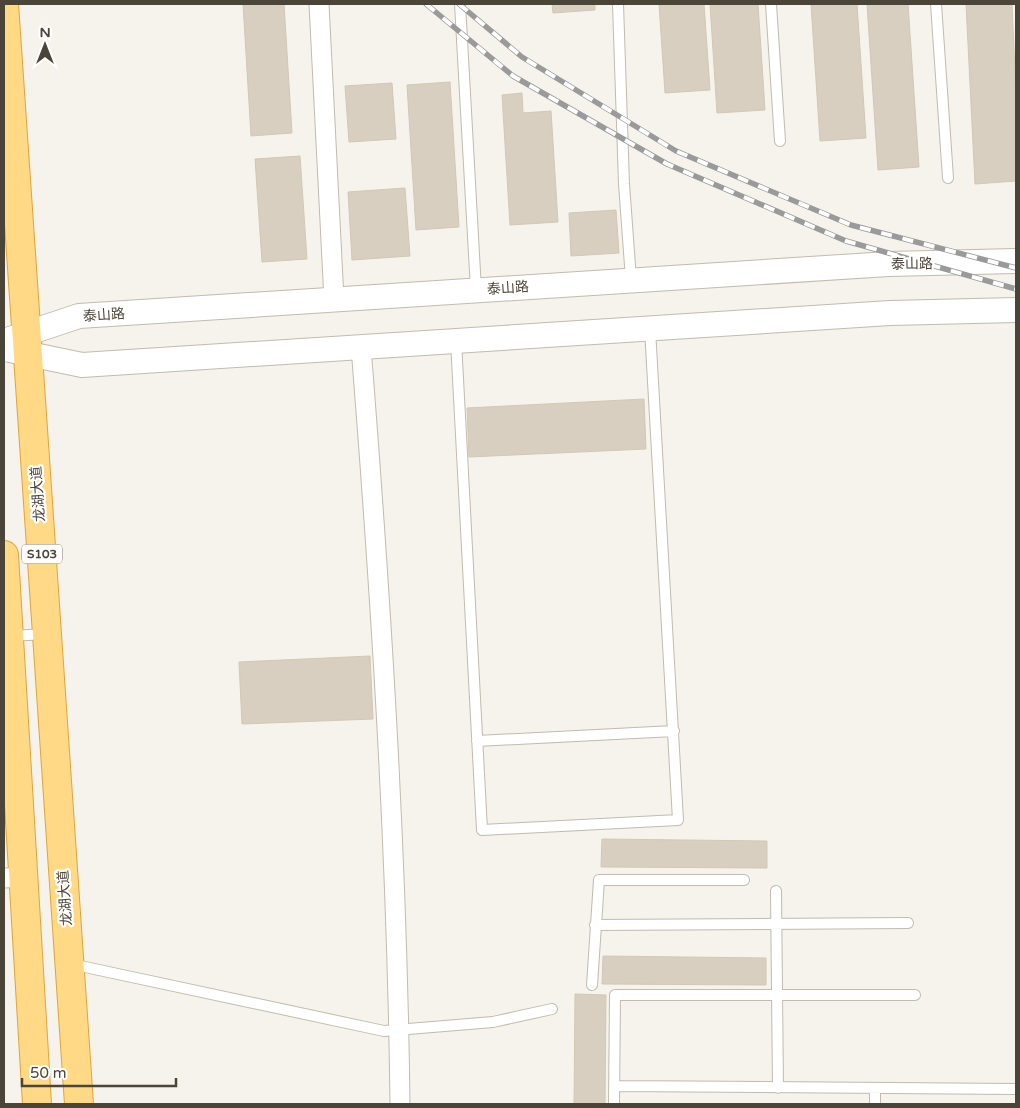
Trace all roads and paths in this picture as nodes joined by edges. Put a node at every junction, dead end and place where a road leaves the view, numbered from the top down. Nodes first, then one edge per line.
1 (4, 4) edge
2 (319, 4) edge
3 (460, 4) edge
4 (618, 4) edge
5 (771, 4) edge
6 (936, 4) edge
7 (780, 141) dead end
8 (948, 178) dead end
9 (1016, 261) edge
10 (631, 279) junction
11 (476, 290) junction
12 (334, 300) junction
13 (1016, 310) edge
14 (650, 329) junction
15 (456, 341) junction
16 (16, 344) edge
17 (361, 347) junction
18 (4, 555) edge
19 (47, 634) junction
20 (7, 636) edge
21 (674, 731) junction
22 (477, 741) junction
23 (14, 878) edge
24 (744, 880) dead end
25 (776, 891) dead end
26 (908, 923) dead end
27 (595, 924) junction
28 (776, 924) junction
29 (70, 964) junction
30 (592, 985) dead end
31 (777, 995) junction
32 (915, 995) dead end
33 (552, 1009) dead end
34 (399, 1029) junction
35 (615, 1086) junction
36 (778, 1088) junction
37 (875, 1088) junction
38 (1016, 1090) edge
39 (37, 1104) edge
40 (79, 1104) edge
41 (400, 1104) edge
42 (614, 1104) edge
43 (875, 1104) edge

1 - 16 highway, 龙湖大道 / S103
2 - 12 street
3 - 11 lane
4 - 10 lane
5 - 7 lane
6 - 8 lane
9 - 10 street, 泰山路
10 - 11 street, 泰山路
11 - 12 street, 泰山路
12 - 16 street, 泰山路
13 - 14 street
14 - 15 street
14 - 21 lane
15 - 17 street
15 - 22 lane
16 - 17 street
16 - 19 highway, 龙湖大道 / S103
17 - 34 street
18 - 20 highway, S103
19 - 20 lane
19 - 29 highway, 龙湖大道 / S103
20 - 23 highway, S103
21 - 22 lane
21 - 22 lane
23 - 39 highway, S103
24 - 27 lane
25 - 28 lane
26 - 28 lane
27 - 28 lane
27 - 30 lane
28 - 31 lane
29 - 34 lane
29 - 40 highway, 龙湖大道 / S103
31 - 32 lane
31 - 35 lane
31 - 36 lane
33 - 34 lane
34 - 41 street
35 - 36 lane
35 - 42 lane
36 - 37 lane
37 - 38 lane
37 - 43 lane

